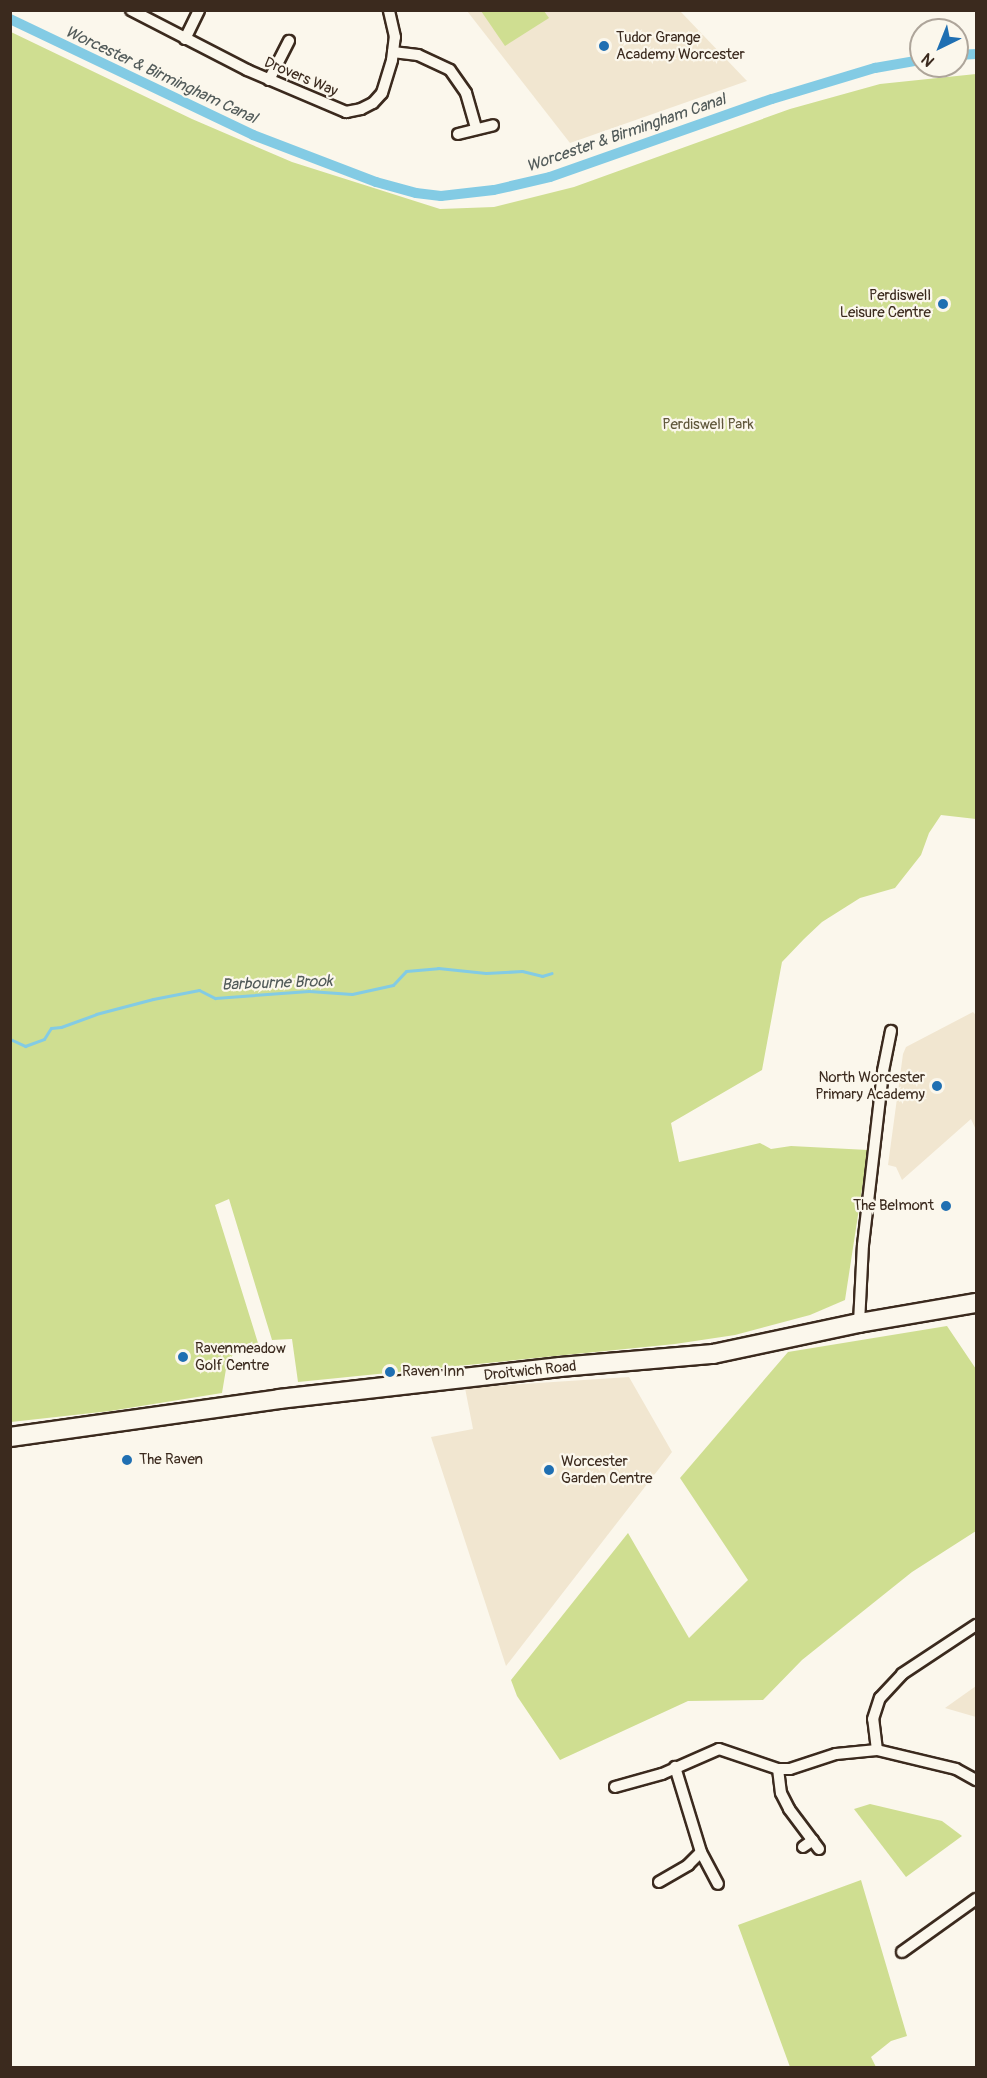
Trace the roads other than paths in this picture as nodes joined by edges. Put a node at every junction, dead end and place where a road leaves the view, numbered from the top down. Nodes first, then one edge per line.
1 (131, 10) edge
2 (198, 10) edge
3 (389, 10) edge
4 (186, 39) junction
5 (289, 41) dead end
6 (393, 52) junction
7 (269, 80) junction
8 (493, 125) dead end
9 (476, 128) junction
10 (458, 134) dead end
11 (891, 1030) dead end
12 (976, 1303) edge
13 (859, 1323) junction
14 (10, 1437) edge
15 (976, 1625) edge
16 (877, 1750) junction
17 (675, 1767) junction
18 (778, 1769) junction
19 (976, 1780) edge
20 (615, 1787) dead end
21 (803, 1847) dead end
22 (701, 1852) junction
23 (659, 1882) dead end
24 (718, 1884) dead end
25 (976, 1899) edge
26 (902, 1952) dead end

1 - 4 street, Drovers Way
2 - 4 street
3 - 6 street, Drovers Way
4 - 7 street, Drovers Way
5 - 7 street
6 - 7 street, Drovers Way
6 - 9 street
8 - 9 street
9 - 10 street
11 - 13 street
12 - 13 main road, Droitwich Road
13 - 14 main road, Droitwich Road
15 - 16 street
16 - 18 street
16 - 19 street
17 - 18 street
17 - 20 street
17 - 22 street
18 - 21 street
22 - 23 street
22 - 24 street
25 - 26 street

